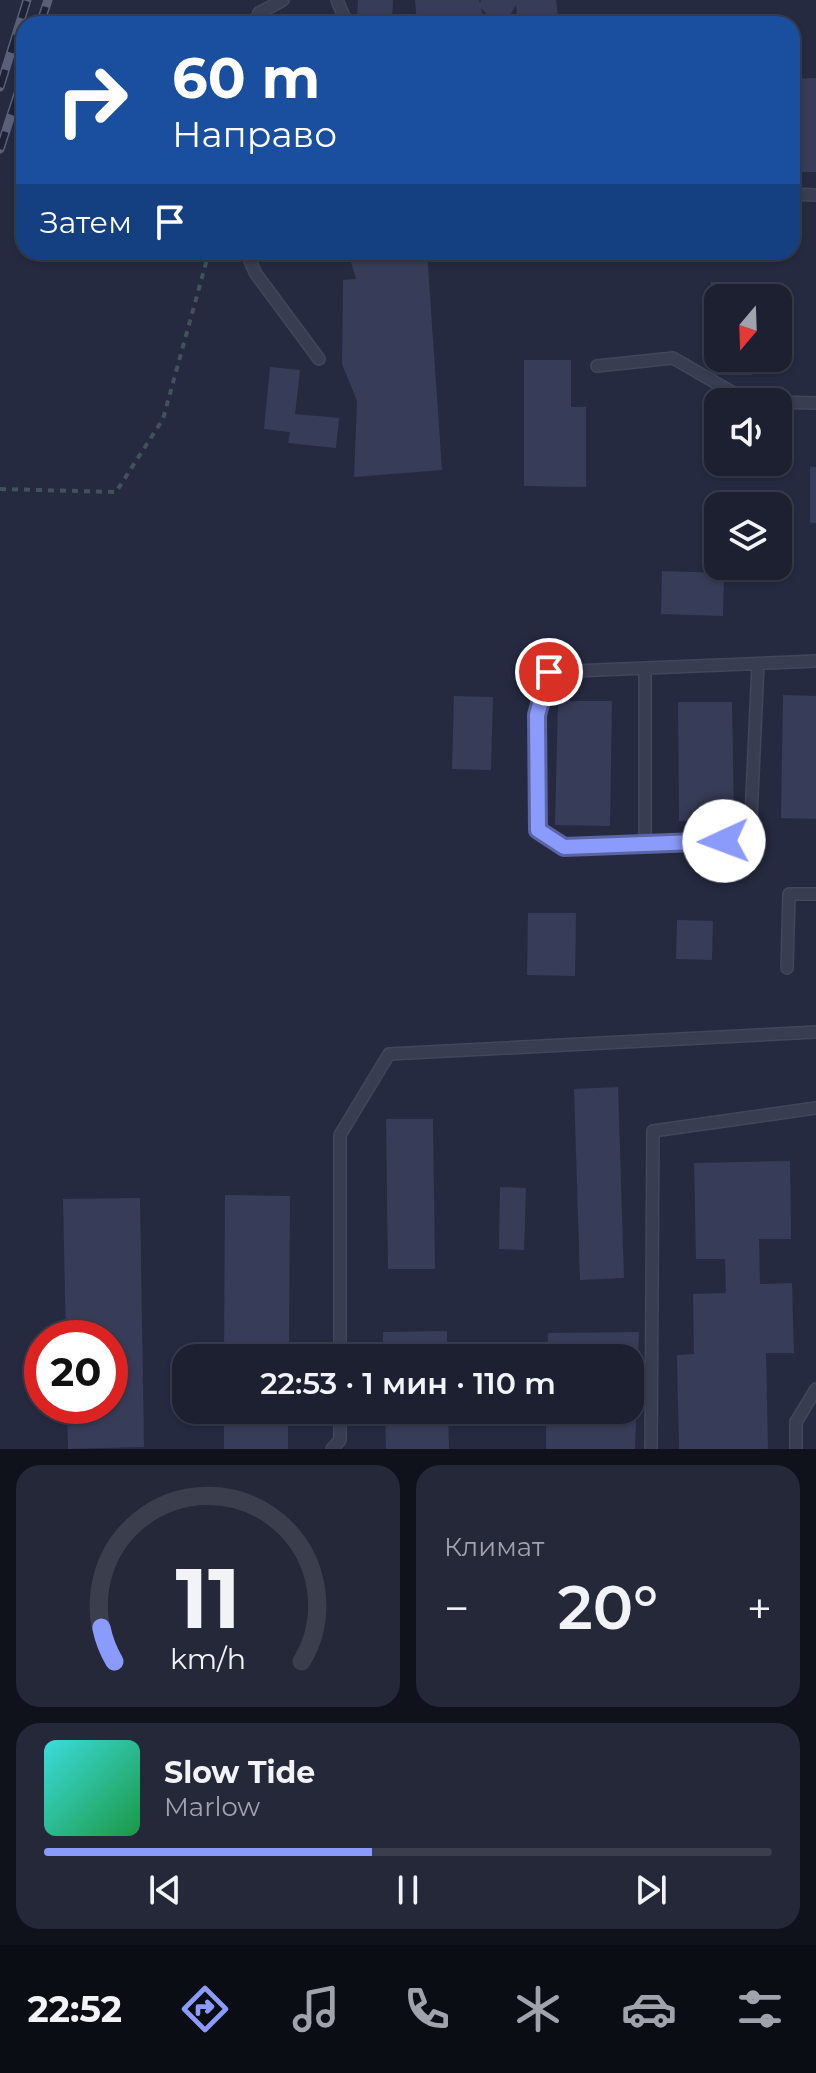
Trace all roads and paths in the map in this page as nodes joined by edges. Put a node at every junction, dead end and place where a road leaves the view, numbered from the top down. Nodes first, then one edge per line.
1 (283, 0) edge
2 (258, 16) edge
3 (207, 260) edge
4 (250, 260) edge
5 (319, 359) dead end
6 (597, 366) dead end
7 (725, 388) edge
8 (792, 402) edge
9 (816, 403) edge
10 (0, 489) edge
11 (816, 661) edge
12 (758, 664) junction
13 (645, 669) junction
14 (645, 844) junction
15 (816, 894) edge
16 (787, 968) dead end
17 (816, 1032) edge
18 (816, 1108) edge
19 (340, 1344) edge
20 (816, 1389) edge
21 (340, 1424) edge
22 (332, 1449) edge
23 (651, 1449) edge
24 (796, 1449) edge

1 - 2 lane
3 - 10 path
4 - 5 lane
6 - 7 lane
8 - 9 lane
11 - 12 lane
12 - 13 lane
12 - 14 lane
13 - 14 lane
13 - 14 lane
15 - 16 lane
17 - 19 lane
18 - 23 lane
20 - 24 lane
21 - 22 lane

